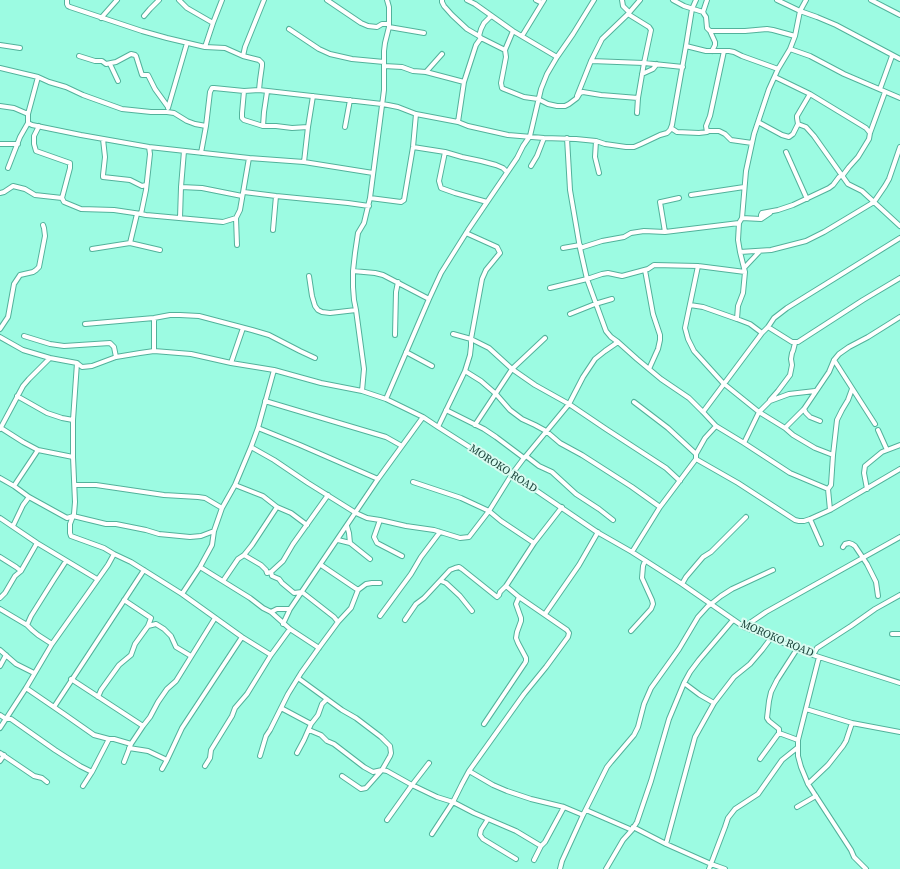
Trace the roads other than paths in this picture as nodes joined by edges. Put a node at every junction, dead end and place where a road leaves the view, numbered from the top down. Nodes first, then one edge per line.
1 (67, 0) edge
2 (117, 0) edge
3 (159, 0) edge
4 (179, 0) edge
5 (222, 0) edge
6 (264, 0) edge
7 (327, 0) edge
8 (387, 0) edge
9 (442, 0) edge
10 (467, 0) edge
11 (536, 0) edge
12 (594, 0) edge
13 (622, 0) edge
14 (640, 0) edge
15 (673, 0) edge
16 (696, 0) edge
17 (707, 0) edge
18 (778, 0) edge
19 (806, 0) edge
20 (871, 0) edge
21 (543, 2) edge
22 (692, 9) junction
23 (800, 11) junction
24 (703, 12) junction
25 (629, 13) junction
26 (900, 15) edge
27 (144, 16) dead end
28 (491, 16) junction
29 (101, 18) junction
30 (213, 23) junction
31 (389, 25) junction
32 (289, 29) dead end
33 (710, 30) junction
34 (513, 31) junction
35 (424, 33) dead end
36 (522, 36) junction
37 (795, 36) junction
38 (480, 37) junction
39 (187, 43) junction
40 (0, 45) edge
41 (686, 46) junction
42 (205, 47) junction
43 (20, 48) dead end
44 (790, 49) junction
45 (505, 50) junction
46 (712, 51) junction
47 (724, 51) junction
48 (442, 54) dead end
49 (79, 56) dead end
50 (243, 56) junction
51 (892, 56) junction
52 (557, 57) junction
53 (900, 59) edge
54 (590, 61) junction
55 (644, 63) junction
56 (110, 64) junction
57 (384, 64) junction
58 (657, 64) junction
59 (683, 67) junction
60 (0, 68) edge
61 (778, 69) junction
62 (426, 72) junction
63 (642, 74) junction
64 (38, 77) junction
65 (775, 77) junction
66 (118, 81) dead end
67 (464, 82) junction
68 (880, 89) junction
69 (259, 90) junction
70 (244, 91) junction
71 (267, 92) junction
72 (885, 92) junction
73 (810, 94) junction
74 (313, 96) junction
75 (577, 98) junction
76 (638, 98) junction
77 (900, 98) edge
78 (350, 100) junction
79 (538, 100) junction
80 (382, 104) junction
81 (0, 106) edge
82 (168, 107) junction
83 (166, 112) junction
84 (637, 113) dead end
85 (28, 114) junction
86 (416, 114) junction
87 (458, 122) junction
88 (758, 122) junction
89 (28, 123) junction
90 (798, 124) junction
91 (873, 124) junction
92 (39, 126) junction
93 (206, 126) junction
94 (263, 126) junction
95 (308, 127) junction
96 (345, 127) dead end
97 (671, 128) junction
98 (866, 128) junction
99 (707, 132) junction
100 (870, 133) junction
101 (530, 136) junction
102 (544, 138) junction
103 (567, 138) junction
104 (104, 139) junction
105 (596, 142) junction
106 (752, 143) junction
107 (0, 144) edge
108 (18, 144) junction
109 (149, 147) junction
110 (413, 147) junction
111 (900, 147) edge
112 (184, 151) junction
113 (445, 152) junction
114 (786, 152) dead end
115 (203, 153) junction
116 (248, 158) junction
117 (304, 162) junction
118 (531, 166) dead end
119 (8, 168) dead end
120 (507, 172) junction
121 (373, 173) junction
122 (599, 173) dead end
123 (843, 175) junction
124 (146, 185) junction
125 (180, 187) junction
126 (744, 187) junction
127 (0, 193) edge
128 (243, 194) junction
129 (691, 195) dead end
130 (276, 196) junction
131 (62, 198) junction
132 (370, 198) junction
133 (678, 198) dead end
134 (806, 199) junction
135 (487, 202) junction
136 (874, 202) junction
137 (369, 206) junction
138 (139, 214) junction
139 (180, 218) junction
140 (236, 218) junction
141 (742, 218) junction
142 (739, 223) junction
143 (43, 225) dead end
144 (900, 226) edge
145 (273, 230) dead end
146 (665, 232) junction
147 (466, 233) junction
148 (900, 238) edge
149 (130, 243) junction
150 (237, 245) dead end
151 (580, 246) junction
152 (563, 248) dead end
153 (92, 249) dead end
154 (160, 250) dead end
155 (760, 250) junction
156 (740, 252) junction
157 (698, 266) junction
158 (645, 270) junction
159 (745, 270) junction
160 (353, 271) junction
161 (309, 276) dead end
162 (900, 278) edge
163 (587, 279) junction
164 (398, 282) junction
165 (550, 288) dead end
166 (429, 299) junction
167 (612, 299) dead end
168 (596, 304) junction
169 (690, 305) junction
170 (356, 310) junction
171 (570, 314) dead end
172 (900, 317) edge
173 (154, 318) junction
174 (737, 319) junction
175 (85, 324) dead end
176 (768, 327) junction
177 (243, 328) junction
178 (0, 329) edge
179 (762, 333) junction
180 (396, 334) dead end
181 (453, 334) dead end
182 (24, 336) dead end
183 (0, 337) edge
184 (545, 338) dead end
185 (471, 339) junction
186 (618, 342) junction
187 (795, 343) junction
188 (154, 352) junction
189 (406, 352) junction
190 (116, 357) junction
191 (50, 358) junction
192 (315, 358) dead end
193 (834, 360) junction
194 (77, 363) junction
195 (231, 363) junction
196 (432, 366) dead end
197 (832, 366) junction
198 (838, 366) junction
199 (512, 369) junction
200 (649, 369) junction
201 (274, 370) junction
202 (465, 371) junction
203 (723, 383) junction
204 (852, 389) junction
205 (362, 391) junction
206 (815, 391) junction
207 (496, 394) junction
208 (17, 396) junction
209 (386, 399) junction
210 (265, 401) junction
211 (770, 401) junction
212 (634, 402) dead end
213 (569, 404) junction
214 (804, 409) junction
215 (446, 410) junction
216 (704, 412) junction
217 (759, 412) junction
218 (423, 417) junction
219 (73, 420) junction
220 (820, 421) dead end
221 (874, 424) dead end
222 (475, 425) junction
223 (716, 426) junction
224 (438, 427) junction
225 (258, 428) junction
226 (785, 428) junction
227 (0, 429) edge
228 (878, 430) dead end
229 (546, 431) junction
230 (744, 443) junction
231 (900, 445) edge
232 (402, 446) junction
233 (251, 447) junction
234 (38, 450) junction
235 (887, 450) junction
236 (833, 455) junction
237 (696, 456) junction
238 (73, 457) junction
239 (525, 457) junction
240 (900, 469) edge
241 (512, 474) junction
242 (0, 478) edge
243 (378, 479) junction
244 (680, 481) junction
245 (413, 482) dead end
246 (235, 484) junction
247 (74, 485) junction
248 (14, 486) junction
249 (828, 489) junction
250 (867, 489) junction
251 (328, 495) junction
252 (29, 498) junction
253 (277, 507) junction
254 (562, 507) junction
255 (660, 507) junction
256 (222, 508) junction
257 (830, 510) junction
258 (489, 511) junction
259 (356, 513) junction
260 (73, 516) junction
261 (746, 517) dead end
262 (0, 518) edge
263 (810, 519) junction
264 (380, 520) junction
265 (613, 520) dead end
266 (307, 525) junction
267 (13, 526) junction
268 (347, 526) junction
269 (214, 530) junction
270 (440, 532) junction
271 (598, 532) junction
272 (899, 538) edge
273 (338, 540) junction
274 (37, 543) junction
275 (350, 543) junction
276 (534, 543) junction
277 (821, 544) dead end
278 (900, 544) edge
279 (843, 547) dead end
280 (632, 552) junction
281 (114, 554) junction
282 (244, 555) junction
283 (402, 556) dead end
284 (0, 558) edge
285 (863, 558) junction
286 (370, 559) dead end
287 (66, 561) junction
288 (645, 561) junction
289 (321, 565) junction
290 (200, 567) junction
291 (144, 570) junction
292 (773, 570) dead end
293 (21, 571) junction
294 (271, 572) junction
295 (97, 579) junction
296 (223, 581) junction
297 (441, 581) junction
298 (380, 583) dead end
299 (682, 584) junction
300 (506, 586) junction
301 (358, 590) junction
302 (0, 592) edge
303 (302, 592) junction
304 (5, 593) junction
305 (182, 594) junction
306 (900, 595) edge
307 (878, 596) dead end
308 (518, 597) junction
309 (0, 598) edge
310 (124, 600) junction
311 (711, 604) junction
312 (290, 609) junction
313 (0, 610) edge
314 (472, 611) dead end
315 (271, 612) junction
316 (545, 614) junction
317 (380, 616) dead end
318 (215, 618) junction
319 (405, 620) dead end
320 (733, 620) junction
321 (338, 622) junction
322 (283, 624) junction
323 (28, 625) junction
324 (148, 626) junction
325 (744, 627) junction
326 (290, 628) junction
327 (631, 631) dead end
328 (892, 634) dead end
329 (900, 634) edge
330 (242, 637) junction
331 (772, 638) junction
332 (52, 644) junction
333 (319, 648) junction
334 (797, 649) junction
335 (0, 650) edge
336 (6, 655) junction
337 (271, 655) junction
338 (813, 655) junction
339 (192, 656) junction
340 (819, 657) junction
341 (0, 666) edge
342 (34, 673) junction
343 (298, 678) junction
344 (71, 680) junction
345 (684, 682) junction
346 (900, 683) edge
347 (26, 688) junction
348 (98, 697) junction
349 (327, 699) junction
350 (714, 703) junction
351 (54, 707) junction
352 (281, 708) junction
353 (806, 709) junction
354 (0, 715) edge
355 (6, 719) junction
356 (852, 723) junction
357 (312, 724) junction
358 (484, 724) dead end
359 (143, 726) junction
360 (0, 728) edge
361 (309, 730) junction
362 (900, 732) edge
363 (779, 733) junction
364 (109, 739) junction
365 (798, 740) junction
366 (131, 744) junction
367 (129, 748) junction
368 (797, 748) junction
369 (297, 753) dead end
370 (2, 754) edge
371 (260, 756) dead end
372 (760, 759) dead end
373 (167, 760) junction
374 (0, 761) edge
375 (124, 762) dead end
376 (429, 763) dead end
377 (205, 766) dead end
378 (162, 769) dead end
379 (382, 770) junction
380 (92, 772) junction
381 (469, 772) junction
382 (342, 776) dead end
383 (47, 782) dead end
384 (808, 784) junction
385 (412, 785) junction
386 (83, 786) dead end
387 (816, 796) junction
388 (453, 802) junction
389 (564, 807) junction
390 (797, 808) dead end
391 (586, 810) junction
392 (583, 816) junction
393 (488, 819) junction
394 (387, 820) dead end
395 (632, 828) junction
396 (432, 834) dead end
397 (666, 844) junction
398 (541, 846) junction
399 (516, 859) dead end
400 (534, 860) dead end
401 (710, 867) edge
402 (560, 869) edge
403 (606, 869) edge
404 (726, 869) edge
405 (866, 869) edge

1 - 29 street
2 - 29 street
3 - 27 street
4 - 30 street
5 - 30 street
6 - 50 street
7 - 31 street
8 - 31 street
9 - 38 street
10 - 28 street
11 - 21 street
12 - 52 street
13 - 25 street
14 - 25 street
15 - 22 street
16 - 22 street
17 - 24 street
18 - 23 street
19 - 23 street
20 - 26 street
21 - 36 street
22 - 24 street
22 - 41 street
23 - 37 street
23 - 51 street
24 - 33 street
25 - 54 street
25 - 55 street
28 - 34 street
28 - 38 street
29 - 39 street
30 - 42 street
31 - 35 street
31 - 57 street
32 - 57 street
33 - 37 street
33 - 46 street
34 - 36 street
34 - 45 street
36 - 52 street
37 - 44 street
38 - 45 street
38 - 67 street
39 - 42 street
39 - 82 street
40 - 43 street
41 - 46 street
41 - 59 street
42 - 50 street
44 - 61 street
44 - 68 street
45 - 79 street
46 - 47 street
47 - 61 street
47 - 99 street
48 - 62 street
49 - 56 street
50 - 69 street
51 - 53 street
51 - 68 street
52 - 79 street
54 - 55 street
54 - 75 street
55 - 58 street
55 - 63 street
56 - 66 street
56 - 82 street
57 - 62 street
57 - 80 street
58 - 59 street
58 - 63 street
59 - 97 street
60 - 64 street
61 - 65 street
62 - 67 street
63 - 76 street
64 - 83 street
64 - 85 street
65 - 73 street
65 - 88 street
67 - 87 street
68 - 72 street
69 - 70 street
69 - 71 street
70 - 93 street
70 - 94 street
71 - 74 street
71 - 94 street
72 - 77 street
72 - 91 street
73 - 90 street
73 - 98 street
74 - 78 street
74 - 95 street
75 - 76 street
75 - 79 street
76 - 84 street
78 - 80 street
78 - 96 street
79 - 101 street
80 - 86 street
80 - 121 street
81 - 85 street
82 - 83 street
83 - 93 street
85 - 89 street
86 - 87 street
86 - 110 street
87 - 101 street
88 - 90 street
88 - 106 street
89 - 92 street
89 - 108 street
90 - 123 street
91 - 98 street
91 - 100 street
92 - 104 street
92 - 131 street
93 - 115 street
94 - 95 street
95 - 117 street
97 - 99 street
97 - 105 street
98 - 100 street
99 - 106 street
100 - 123 street
101 - 102 street
101 - 120 street
102 - 103 street
102 - 118 street
103 - 105 street
103 - 151 street
104 - 109 street
104 - 124 street
105 - 122 street
106 - 126 street
107 - 108 street
108 - 119 street
109 - 112 street
109 - 124 street
110 - 113 street
110 - 132 street
111 - 136 street
112 - 115 street
112 - 125 street
113 - 120 street
113 - 135 street
114 - 134 street
115 - 116 street
116 - 117 street
116 - 128 street
117 - 121 street
120 - 135 street
121 - 132 street
123 - 134 street
123 - 136 street
124 - 138 street
125 - 128 street
125 - 139 street
126 - 129 street
126 - 141 street
127 - 131 street
128 - 130 street
128 - 140 street
130 - 137 street
130 - 145 street
131 - 138 street
132 - 137 street
133 - 146 street
134 - 141 street
135 - 147 street
136 - 144 street
136 - 155 street
137 - 160 street
138 - 139 street
138 - 149 street
139 - 140 street
140 - 150 street
141 - 142 street
142 - 146 street
142 - 156 street
143 - 178 street
146 - 151 street
147 - 166 street
147 - 185 street
148 - 176 street
149 - 153 street
149 - 154 street
151 - 152 street
151 - 163 street
155 - 156 street
155 - 159 street
156 - 159 street
157 - 158 street
157 - 159 street
157 - 169 street
158 - 163 street
158 - 200 street
159 - 174 street
160 - 164 street
160 - 170 street
161 - 170 street
162 - 187 street
163 - 165 street
163 - 168 street
164 - 166 street
164 - 180 street
166 - 189 street
167 - 168 street
168 - 171 street
168 - 186 street
169 - 174 street
169 - 203 street
170 - 205 street
172 - 193 street
173 - 175 street
173 - 177 street
173 - 188 street
174 - 179 street
176 - 179 street
176 - 187 street
177 - 192 street
177 - 195 street
179 - 203 street
181 - 185 street
182 - 190 street
183 - 191 street, MOROKO ROAD
184 - 199 street
185 - 199 street
185 - 202 street
186 - 200 street
186 - 213 street
187 - 211 street
188 - 190 street, MOROKO ROAD
188 - 195 street, MOROKO ROAD
189 - 196 street
189 - 209 street
190 - 194 street, MOROKO ROAD
191 - 194 street, MOROKO ROAD
191 - 208 street
193 - 197 street
193 - 198 street
194 - 219 street
195 - 201 street, MOROKO ROAD
197 - 198 street
197 - 206 street
198 - 204 street
199 - 207 street
199 - 213 street
200 - 216 street
201 - 205 street, MOROKO ROAD
201 - 210 street
202 - 207 street
202 - 215 street
203 - 216 street
203 - 217 street
204 - 221 street
204 - 236 street
205 - 209 street, MOROKO ROAD
206 - 211 street
206 - 214 street
207 - 222 street
207 - 229 street
208 - 219 street
208 - 227 street
209 - 218 street, MOROKO ROAD
210 - 225 street
210 - 232 street
211 - 217 street
212 - 237 street
213 - 229 street
213 - 244 street
214 - 220 street
214 - 226 street
215 - 222 street
215 - 224 street
216 - 223 street
217 - 226 street
217 - 230 street
218 - 224 street, MOROKO ROAD
218 - 232 street
219 - 238 street
222 - 239 street
223 - 230 street
223 - 237 street
224 - 241 street, MOROKO ROAD
225 - 233 street
225 - 243 street
226 - 236 street
227 - 234 street
228 - 235 street
229 - 239 street
229 - 255 street
230 - 249 street
231 - 235 street
232 - 243 street
233 - 246 street
233 - 251 street
234 - 238 street
234 - 248 street
235 - 250 street
236 - 249 street
237 - 244 street
237 - 263 street
238 - 247 street
239 - 241 street
239 - 265 street
240 - 250 street
241 - 254 street, MOROKO ROAD
241 - 258 street
242 - 248 street
243 - 259 street
244 - 255 street
245 - 258 street
246 - 253 street
246 - 256 street
247 - 256 street
247 - 260 street
248 - 252 street
249 - 257 street
250 - 257 street
251 - 259 street
251 - 266 street
252 - 260 street
252 - 267 street
253 - 266 street
253 - 282 street
254 - 271 street, MOROKO ROAD
254 - 276 street
255 - 280 street
256 - 269 street
257 - 263 street
258 - 270 street
258 - 276 street
259 - 264 street
259 - 268 street
260 - 269 street
260 - 281 street
261 - 299 street
262 - 267 street
263 - 277 street
264 - 270 street
264 - 283 street
266 - 294 street
267 - 274 street
268 - 273 street
268 - 275 street
269 - 290 street
270 - 317 street
271 - 280 street, MOROKO ROAD
271 - 316 street
272 - 278 street
272 - 285 street
273 - 275 street
273 - 289 street
274 - 287 street
274 - 293 street
275 - 286 street
276 - 300 street
279 - 285 street
280 - 288 street, MOROKO ROAD
281 - 291 street
281 - 295 street
282 - 294 street
282 - 296 street
284 - 293 street
285 - 307 street
285 - 325 street
287 - 295 street
287 - 323 street
288 - 299 street, MOROKO ROAD
288 - 327 street
289 - 301 street
289 - 303 street
290 - 296 street
290 - 305 street
291 - 305 street
291 - 310 street
292 - 311 street
293 - 304 street
294 - 303 street
295 - 332 street
296 - 315 street
297 - 300 street
297 - 314 street
297 - 319 street
298 - 301 street
299 - 311 street, MOROKO ROAD
300 - 308 street
301 - 321 street
302 - 304 street
303 - 312 street
303 - 321 street
304 - 309 street
305 - 318 street
306 - 338 street
308 - 316 street
308 - 358 street
310 - 324 street
310 - 344 street
311 - 320 street, MOROKO ROAD
311 - 391 street
312 - 315 street
312 - 322 street
313 - 323 street
315 - 322 street
316 - 381 street
318 - 330 street
318 - 339 street
320 - 325 street, MOROKO ROAD
320 - 345 street
321 - 333 street
322 - 326 street
323 - 332 street
324 - 339 street
324 - 348 street
325 - 331 street, MOROKO ROAD
326 - 333 street
326 - 337 street
328 - 329 street
330 - 337 street
330 - 373 street
331 - 334 street, MOROKO ROAD
331 - 350 street
332 - 342 street
333 - 343 street
334 - 338 street, MOROKO ROAD
334 - 363 street
335 - 336 street
336 - 341 street
336 - 342 street
337 - 377 street
338 - 340 street, MOROKO ROAD
339 - 359 street
340 - 346 street, MOROKO ROAD
340 - 353 street
342 - 347 street
343 - 349 street
343 - 352 street
344 - 348 street
344 - 351 street
345 - 350 street
345 - 395 street
347 - 351 street
347 - 355 street
348 - 359 street
349 - 357 street
349 - 379 street
350 - 397 street
351 - 364 street
352 - 357 street
352 - 371 street
353 - 356 street
353 - 365 street
354 - 355 street
355 - 360 street
355 - 380 street
356 - 362 street
356 - 384 street
357 - 361 street
359 - 366 street
361 - 369 street
361 - 379 street
363 - 365 street
363 - 372 street
364 - 366 street
364 - 380 street
365 - 368 street
366 - 367 street
367 - 373 street
367 - 375 street
368 - 384 street
368 - 401 street
370 - 374 street
370 - 383 street
373 - 378 street
376 - 385 street
379 - 382 street
379 - 385 street
380 - 386 street
381 - 388 street
381 - 389 street
384 - 387 street
385 - 388 street
385 - 394 street
387 - 390 street
387 - 405 street
388 - 393 street
388 - 396 street
389 - 392 street
389 - 398 street
391 - 392 street
391 - 395 street
392 - 402 street
393 - 398 street
393 - 399 street
395 - 397 street
395 - 403 street
397 - 401 street
398 - 400 street
401 - 404 street

